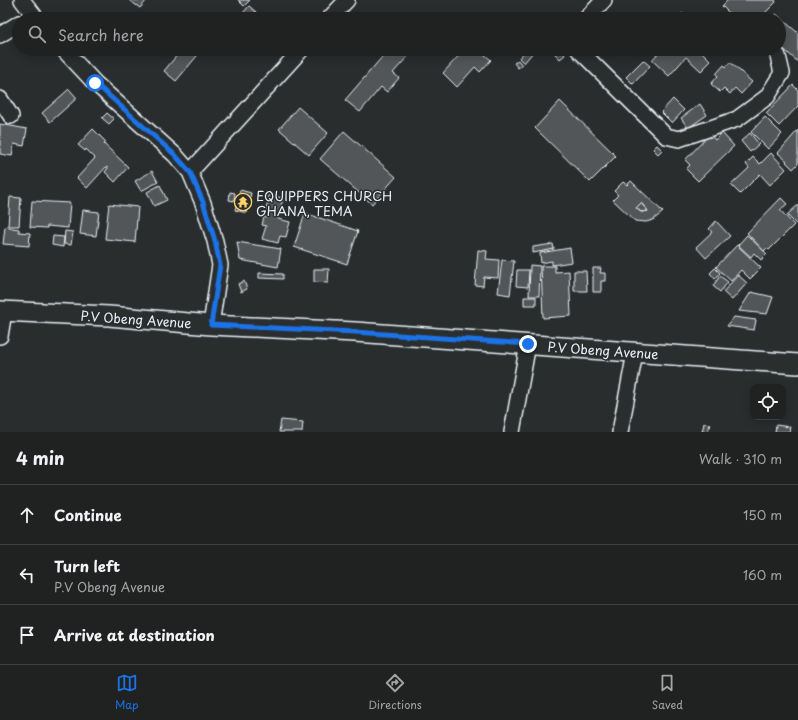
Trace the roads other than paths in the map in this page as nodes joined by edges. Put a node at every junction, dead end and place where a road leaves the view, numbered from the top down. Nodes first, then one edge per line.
1 (22, 0) edge
2 (347, 0) edge
3 (604, 0) edge
4 (29, 12) edge
5 (336, 12) edge
6 (593, 12) edge
7 (12, 27) edge
8 (0, 35) edge
9 (70, 56) edge
10 (296, 56) edge
11 (585, 56) edge
12 (778, 56) dead end
13 (0, 99) edge
14 (11, 116) dead end
15 (190, 172) junction
16 (2, 311) edge
17 (211, 325) junction
18 (0, 336) edge
19 (528, 344) junction
20 (635, 353) junction
21 (798, 364) edge
22 (512, 432) edge
23 (620, 432) edge

1 - 4 street
2 - 5 street
3 - 6 street
7 - 8 street
9 - 15 street
10 - 15 street
11 - 12 street
13 - 14 street
15 - 17 street
16 - 17 main road, P.V Obeng Avenue
16 - 18 street
17 - 19 main road, P.V Obeng Avenue
19 - 20 main road, P.V Obeng Avenue
19 - 22 street
20 - 21 main road, P.V Obeng Avenue
20 - 23 street

